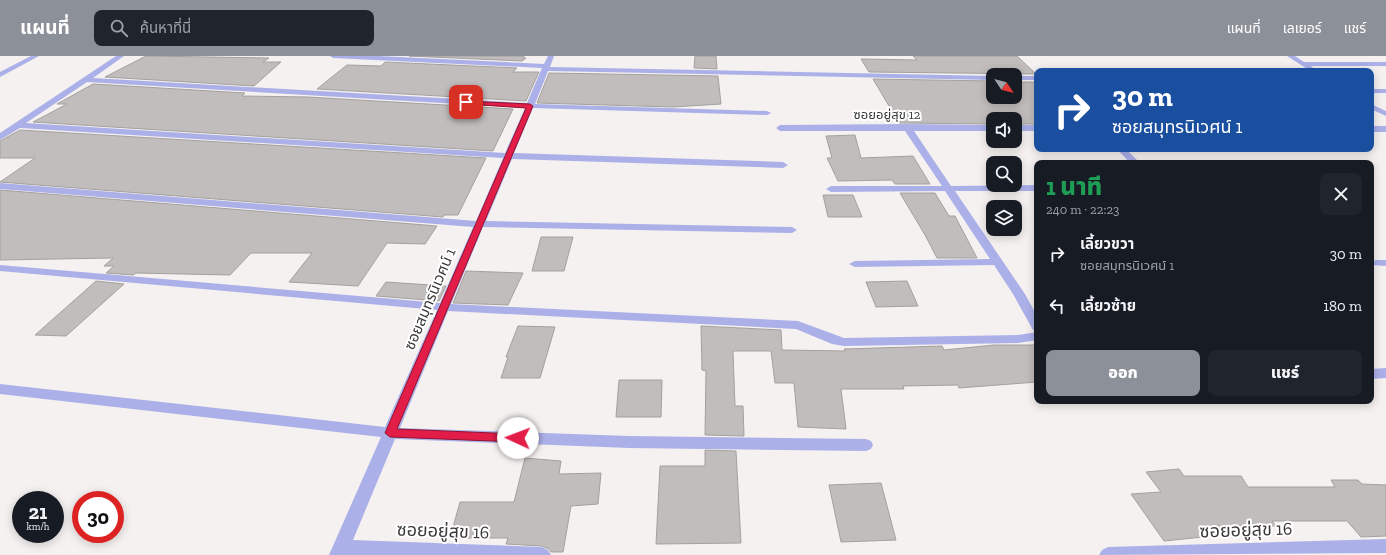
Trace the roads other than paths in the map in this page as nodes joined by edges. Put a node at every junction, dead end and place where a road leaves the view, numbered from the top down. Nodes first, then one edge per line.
1 (36, 56) edge
2 (121, 56) edge
3 (333, 56) edge
4 (1290, 56) edge
5 (548, 64) edge
6 (1303, 64) junction
7 (1386, 64) edge
8 (1309, 68) edge
9 (0, 75) edge
10 (986, 78) edge
11 (1022, 78) edge
12 (1034, 78) edge
13 (85, 80) junction
14 (1374, 91) edge
15 (1386, 91) edge
16 (530, 106) junction
17 (1374, 108) edge
18 (768, 113) dead end
19 (1386, 114) edge
20 (19, 125) junction
21 (907, 127) junction
22 (780, 128) dead end
23 (986, 128) edge
24 (1022, 128) edge
25 (1034, 128) edge
26 (1374, 129) edge
27 (1386, 129) edge
28 (0, 137) edge
29 (1124, 152) edge
30 (508, 156) junction
31 (1132, 160) edge
32 (783, 165) dead end
33 (0, 186) edge
34 (1034, 188) edge
35 (831, 189) dead end
36 (948, 189) junction
37 (480, 224) junction
38 (792, 230) dead end
39 (997, 262) junction
40 (855, 264) dead end
41 (0, 268) edge
42 (444, 308) junction
43 (1034, 322) edge
44 (1034, 336) edge
45 (1386, 373) edge
46 (1374, 374) edge
47 (0, 389) edge
48 (390, 433) junction
49 (866, 445) dead end
50 (1386, 546) edge
51 (340, 551) edge
52 (542, 555) edge
53 (1108, 555) edge

1 - 9 street
2 - 13 street
3 - 5 street
4 - 6 street
5 - 10 street
5 - 16 street, ซอยสมุทรนิเวศน์ 1
6 - 7 street
6 - 8 street
11 - 12 street
13 - 16 street
13 - 20 street
14 - 15 street
16 - 18 street
16 - 30 street, ซอยสมุทรนิเวศน์ 1
17 - 19 street
20 - 28 street
20 - 30 street
21 - 22 street, ซอยอยู่สุข 12
21 - 23 street, ซอยอยู่สุข 12
21 - 36 street
24 - 25 street
26 - 27 street
29 - 31 street
30 - 32 street
30 - 37 street, ซอยสมุทรนิเวศน์ 1
33 - 37 street
34 - 36 street
35 - 36 street
36 - 39 street
37 - 38 street
37 - 42 street, ซอยสมุทรนิเวศน์ 1
39 - 40 street
39 - 43 street
41 - 42 street
42 - 44 street
42 - 48 street, ซอยสมุทรนิเวศน์ 1
45 - 46 street
47 - 48 street
48 - 49 street
48 - 51 street, ซอยสมุทรนิเวศน์ 1
50 - 53 street, ซอยอยู่สุข 16
51 - 52 street, ซอยอยู่สุข 16

